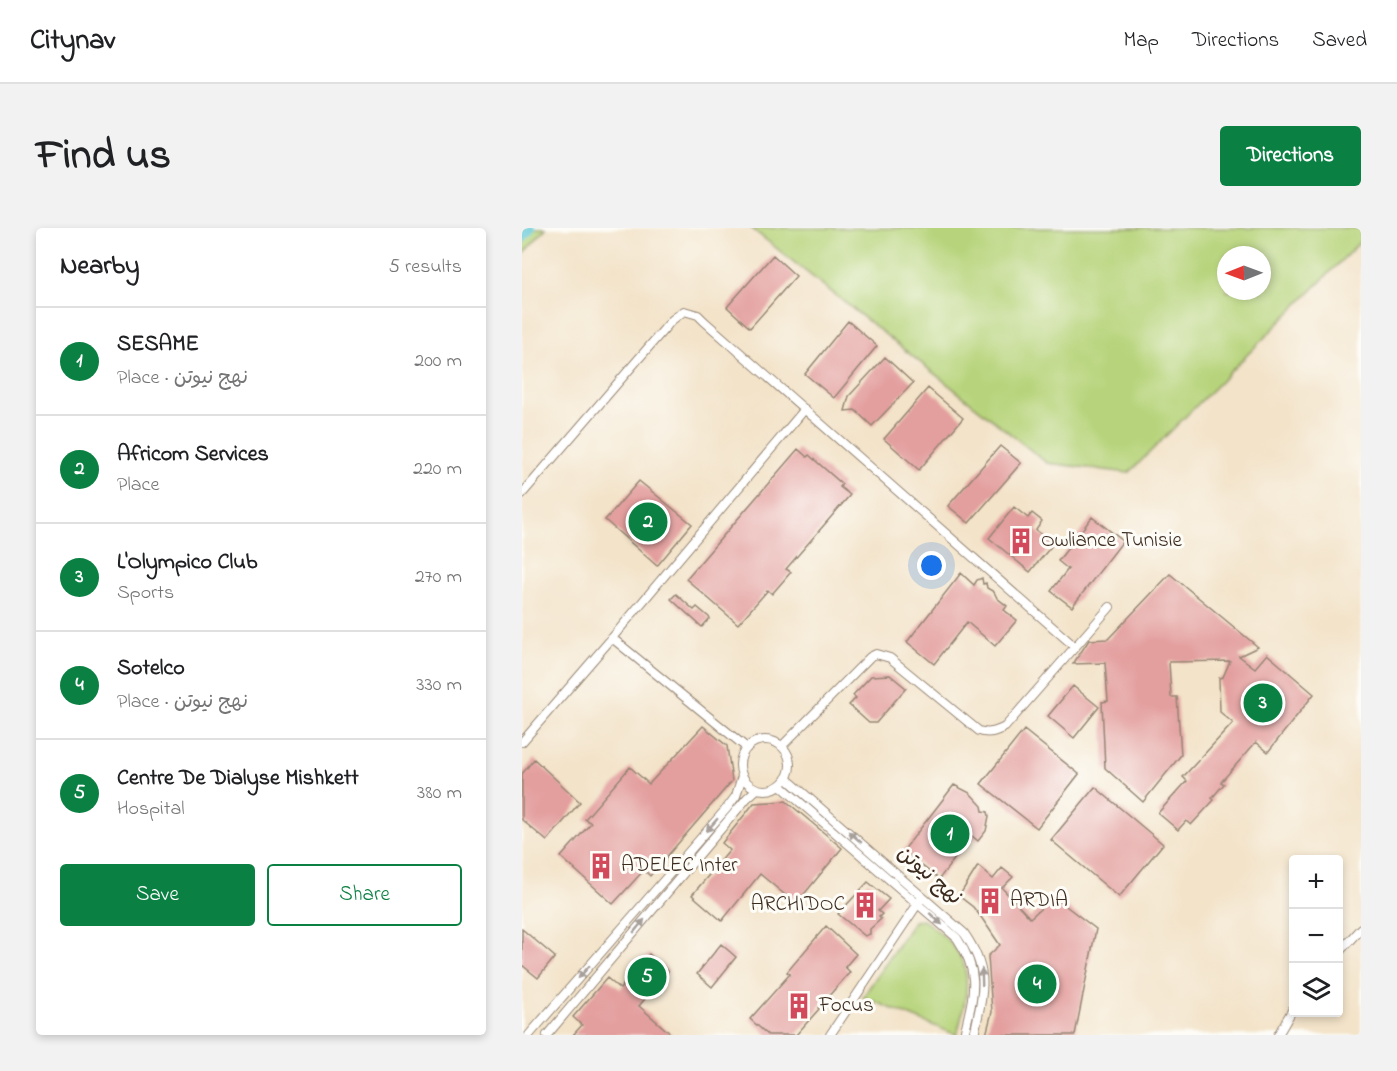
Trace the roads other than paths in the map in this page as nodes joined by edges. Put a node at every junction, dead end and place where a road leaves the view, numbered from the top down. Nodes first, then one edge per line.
1 (805, 409) junction
2 (522, 494) edge
3 (1110, 607) dead end
4 (612, 638) junction
5 (1074, 646) junction
6 (522, 742) edge
7 (782, 746) junction
8 (747, 748) junction
9 (742, 776) junction
10 (786, 778) junction
11 (780, 785) junction
12 (757, 789) junction
13 (923, 895) junction
14 (918, 903) junction
15 (1361, 928) edge
16 (607, 946) junction
17 (1343, 948) edge
18 (616, 953) junction
19 (977, 953) junction
20 (969, 957) junction
21 (1289, 1014) edge
22 (529, 1035) edge
23 (547, 1035) edge
24 (830, 1035) edge
25 (964, 1035) edge
26 (974, 1035) edge
27 (1278, 1035) edge

1 - 2 street
1 - 4 street
1 - 5 street
3 - 5 street
4 - 6 street
4 - 8 street
5 - 7 street
7 - 8 street
7 - 10 street
8 - 9 street
9 - 12 street
9 -> 16 street
10 - 11 street
13 -> 10 street, نهج نيوتن
11 - 12 street
11 - 14 street, نهج نيوتن
18 -> 12 street
13 - 14 street
13 - 19 street, نهج نيوتن
14 -> 20 street, نهج نيوتن
14 - 24 street
15 - 17 street
16 - 18 street
16 -> 22 street
18 - 23 street
19 - 20 street
26 -> 19 street, نهج نيوتن
20 - 25 street, نهج نيوتن
21 - 27 street

